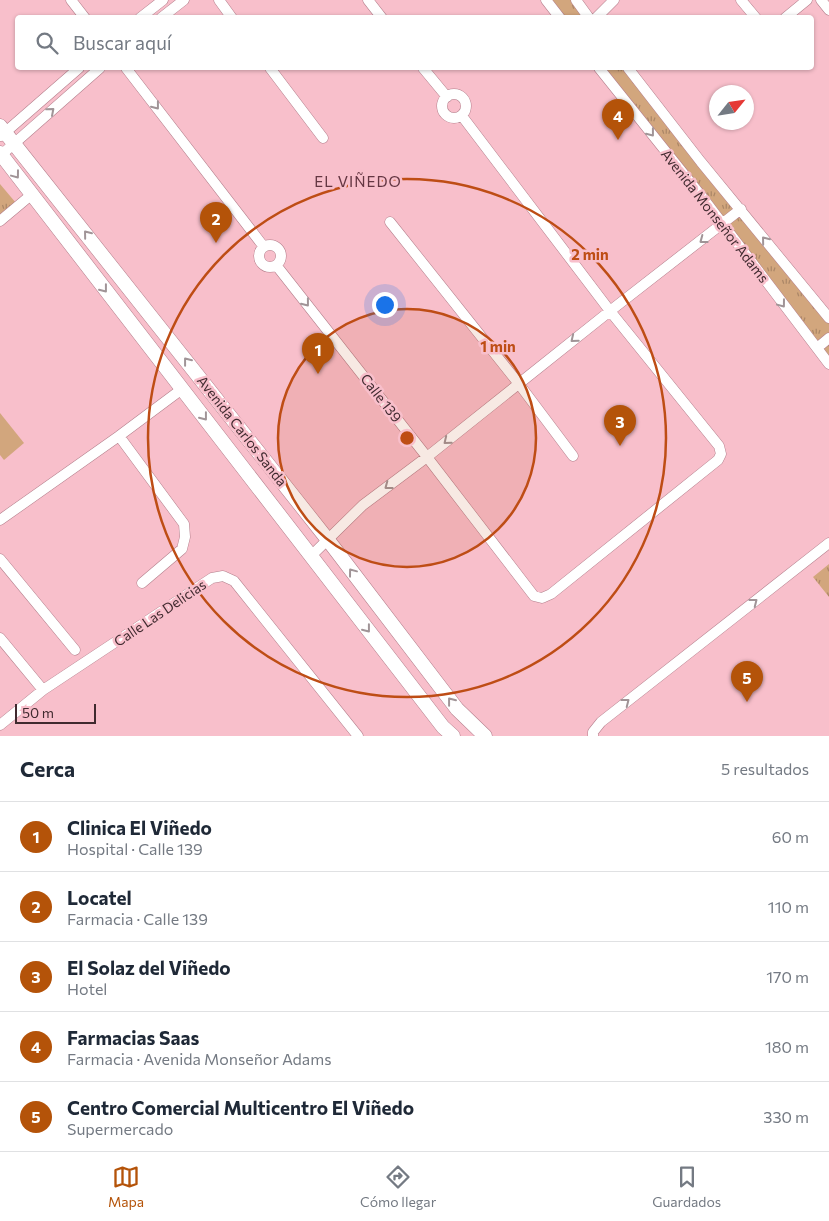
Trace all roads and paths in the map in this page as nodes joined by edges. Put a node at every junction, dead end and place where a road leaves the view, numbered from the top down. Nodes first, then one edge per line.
1 (72, 0) edge
2 (163, 0) edge
3 (184, 0) edge
4 (219, 0) edge
5 (368, 0) edge
6 (546, 0) edge
7 (576, 0) edge
8 (741, 0) edge
9 (808, 0) edge
10 (821, 0) edge
11 (608, 2) edge
12 (829, 10) edge
13 (83, 15) edge
14 (144, 15) edge
15 (165, 15) edge
16 (230, 15) edge
17 (380, 15) edge
18 (558, 15) edge
19 (587, 15) edge
20 (598, 15) edge
21 (754, 15) edge
22 (790, 15) edge
23 (77, 70) edge
24 (97, 70) edge
25 (128, 70) edge
26 (272, 70) edge
27 (425, 70) edge
28 (601, 70) edge
29 (630, 70) edge
30 (447, 97) junction
31 (462, 116) junction
32 (5, 134) edge
33 (323, 138) dead end
34 (0, 155) edge
35 (31, 195) junction
36 (740, 209) junction
37 (0, 221) edge
38 (390, 222) dead end
39 (722, 225) junction
40 (264, 247) junction
41 (276, 265) junction
42 (610, 311) junction
43 (829, 318) edge
44 (829, 338) edge
45 (817, 348) junction
46 (829, 364) edge
47 (519, 384) junction
48 (182, 389) junction
49 (120, 436) junction
50 (573, 456) dead end
51 (427, 457) junction
52 (0, 520) edge
53 (328, 540) junction
54 (829, 543) edge
55 (311, 556) junction
56 (0, 559) edge
57 (142, 583) dead end
58 (0, 638) edge
59 (76, 650) dead end
60 (43, 690) junction
61 (0, 725) edge
62 (591, 735) edge
63 (358, 736) edge
64 (453, 736) edge
65 (485, 736) edge

1 - 13 street
2 - 14 street
3 - 15 street
4 - 16 street
5 - 17 street
6 - 18 street
7 - 19 street
8 - 21 street
9 - 22 street
10 - 12 street
11 - 20 street
23 - 32 street
32 -> 24 street
25 -> 40 street
26 - 33 street
27 - 30 street
28 -> 39 street, Avenida Monseñor Adams
29 - 36 street, Avenida Monseñor Adams
30 - 31 street
30 - 31 street
31 - 42 street
32 - 34 street
53 -> 32 street, Avenida Carlos Sanda
34 -> 35 street, Avenida Carlos Sanda
35 - 37 street
35 -> 48 street, Avenida Carlos Sanda
36 - 39 street
43 -> 36 street, Avenida Monseñor Adams
38 - 47 street
39 -> 42 street
39 -> 45 street, Avenida Monseñor Adams
40 - 41 street
40 - 41 street
41 -> 51 street, Calle 139
42 -> 47 street
42 - 51 street, Calle 139
44 - 45 street
45 - 46 street, Avenida Monseñor Adams
47 - 50 street
47 -> 51 street
48 - 49 street
48 -> 55 street, Avenida Carlos Sanda
49 - 52 street
49 - 57 street
51 -> 53 street
53 - 55 street
65 -> 53 street, Avenida Carlos Sanda
62 -> 54 street
55 -> 64 street, Avenida Carlos Sanda
56 - 59 street
58 - 60 street
60 - 61 street, Calle Las Delicias
60 - 63 street, Calle Las Delicias

